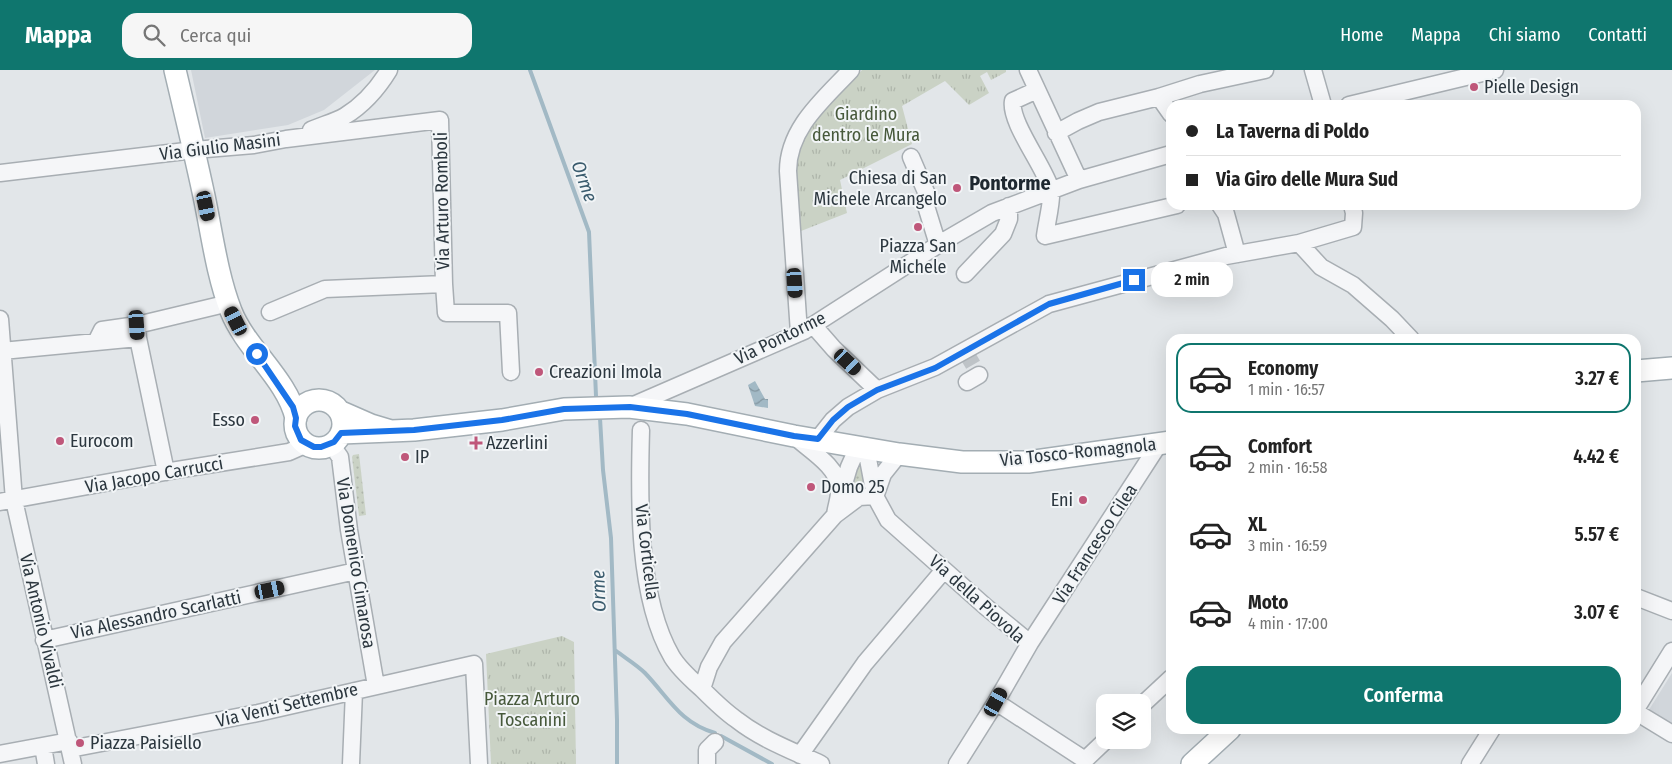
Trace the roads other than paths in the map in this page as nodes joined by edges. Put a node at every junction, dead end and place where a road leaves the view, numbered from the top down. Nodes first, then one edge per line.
1 (175, 70) edge
2 (389, 70) edge
3 (851, 70) edge
4 (1019, 70) edge
5 (1028, 70) edge
6 (1264, 70) edge
7 (1313, 70) edge
8 (1495, 70) edge
9 (1033, 92) junction
10 (1159, 97) junction
11 (1322, 100) edge
12 (1370, 100) edge
13 (1166, 107) edge
14 (440, 120) joint
15 (1056, 133) junction
16 (286, 139) junction
17 (194, 150) junction
18 (1166, 155) edge
19 (911, 157) dead end
20 (0, 173) edge
21 (1078, 180) junction
22 (1051, 191) junction
23 (1009, 206) junction
24 (1166, 208) edge
25 (1223, 210) edge
26 (1353, 210) edge
27 (1298, 243) junction
28 (938, 245) junction
29 (1237, 254) junction
30 (965, 274) dead end
31 (444, 284) junction
32 (229, 303) junction
33 (270, 312) dead end
34 (0, 319) edge
35 (806, 329) junction
36 (138, 332) junction
37 (1406, 334) edge
38 (2, 351) junction
39 (268, 369) junction
40 (1668, 369) edge
41 (1641, 371) edge
42 (511, 372) dead end
43 (1641, 377) edge
44 (877, 390) junction
45 (317, 400) junction
46 (630, 407) junction
47 (339, 411) junction
48 (296, 418) junction
49 (641, 430) dead end
50 (391, 431) junction
51 (794, 436) junction
52 (818, 439) junction
53 (325, 441) junction
54 (1165, 443) edge
55 (860, 447) junction
56 (899, 454) junction
57 (166, 472) junction
58 (875, 496) junction
59 (7, 501) edge
60 (835, 515) junction
61 (944, 570) junction
62 (356, 571) junction
63 (1641, 599) edge
64 (1672, 611) edge
65 (44, 640) junction
66 (1030, 643) junction
67 (1672, 651) edge
68 (1166, 683) edge
69 (376, 686) junction
70 (702, 689) junction
71 (354, 691) junction
72 (1151, 697) edge
73 (996, 702) junction
74 (1641, 702) edge
75 (1641, 713) edge
76 (1225, 734) edge
77 (1489, 734) edge
78 (1672, 734) edge
79 (715, 742) dead end
80 (42, 746) junction
81 (1097, 749) edge
82 (71, 752) edge
83 (0, 754) edge
84 (800, 755) junction
85 (46, 764) edge
86 (351, 764) edge
87 (479, 764) edge
88 (707, 764) edge
89 (821, 764) edge
90 (957, 764) edge
91 (1192, 764) edge
92 (1470, 764) edge

1 - 17 main road
2 - 16 street
3 - 35 street
4 - 9 street
5 - 9 street
6 - 10 street
7 - 11 street
8 - 12 street
9 - 15 street
9 - 22 street
10 - 13 street
10 - 15 street
14 - 16 street, Via Giulio Masini
14 - 31 street, Via Arturo Romboli
15 - 21 street
16 - 17 street, Via Giulio Masini
17 - 20 street, Via Giulio Masini
17 - 32 main road
18 - 21 street, Via Pontorme
19 - 28 street
21 - 22 street, Via Pontorme
22 - 23 street, Via Pontorme
22 - 24 street
23 - 28 street, Via Pontorme
23 - 30 street
25 - 29 street
26 - 27 street
27 - 29 street
27 - 37 street
28 - 35 street, Via Pontorme
29 - 44 street
31 - 33 street, Via Arturo Romboli
31 - 42 street
32 - 36 street
32 - 39 main road
34 - 38 street, Via Antonio Vivaldi
35 - 44 street
35 - 46 street, Via Pontorme
36 - 38 street
36 - 57 street
38 - 59 street, Via Antonio Vivaldi
39 - 45 main road, Via Tosco-Romagnola
39 - 48 main road
40 - 41 main road
40 - 43 main road
44 - 52 street
45 - 47 main road, Via Tosco-Romagnola
45 - 48 main road
46 - 50 main road, Via Tosco-Romagnola
46 - 51 main road, Via Tosco-Romagnola
47 - 50 main road, Via Tosco-Romagnola
47 - 53 main road
48 - 53 main road
49 - 70 street, Via Corticella
50 - 53 main road, Via Tosco-Romagnola
51 - 52 main road, Via Tosco-Romagnola
51 - 60 street
52 - 55 main road, Via Tosco-Romagnola
53 - 57 street, Via Jacopo Carrucci
53 - 62 street, Via Domenico Cimarosa
54 - 56 main road, Via Tosco-Romagnola
54 - 66 street, Via Francesco Cilea
55 - 56 main road, Via Tosco-Romagnola
55 - 58 street, Via della Piovola
55 - 60 street
56 - 58 street
57 - 59 street, Via Jacopo Carrucci
58 - 60 street
58 - 61 street, Via della Piovola
59 - 65 street, Via Antonio Vivaldi
60 - 70 street
61 - 66 street, Via della Piovola
61 - 84 street
62 - 65 street, Via Alessandro Scarlatti
62 - 69 street, Via Domenico Cimarosa
63 - 64 street
65 - 82 street, Via Antonio Vivaldi
66 - 73 street, Via della Piovola
67 - 74 street
68 - 72 street
69 - 71 street, Via Venti Settembre
69 - 87 street, Via Venti Settembre
70 - 84 street, Via Corticella
71 - 82 street, Via Venti Settembre
71 - 86 street
73 - 81 street
73 - 90 street, Via della Piovola
75 - 78 street
76 - 91 main road
77 - 92 street
79 - 88 street
80 - 82 street, Via Venti Settembre
80 - 83 street, Via Venti Settembre
80 - 85 street
84 - 89 street, Via Corticella

